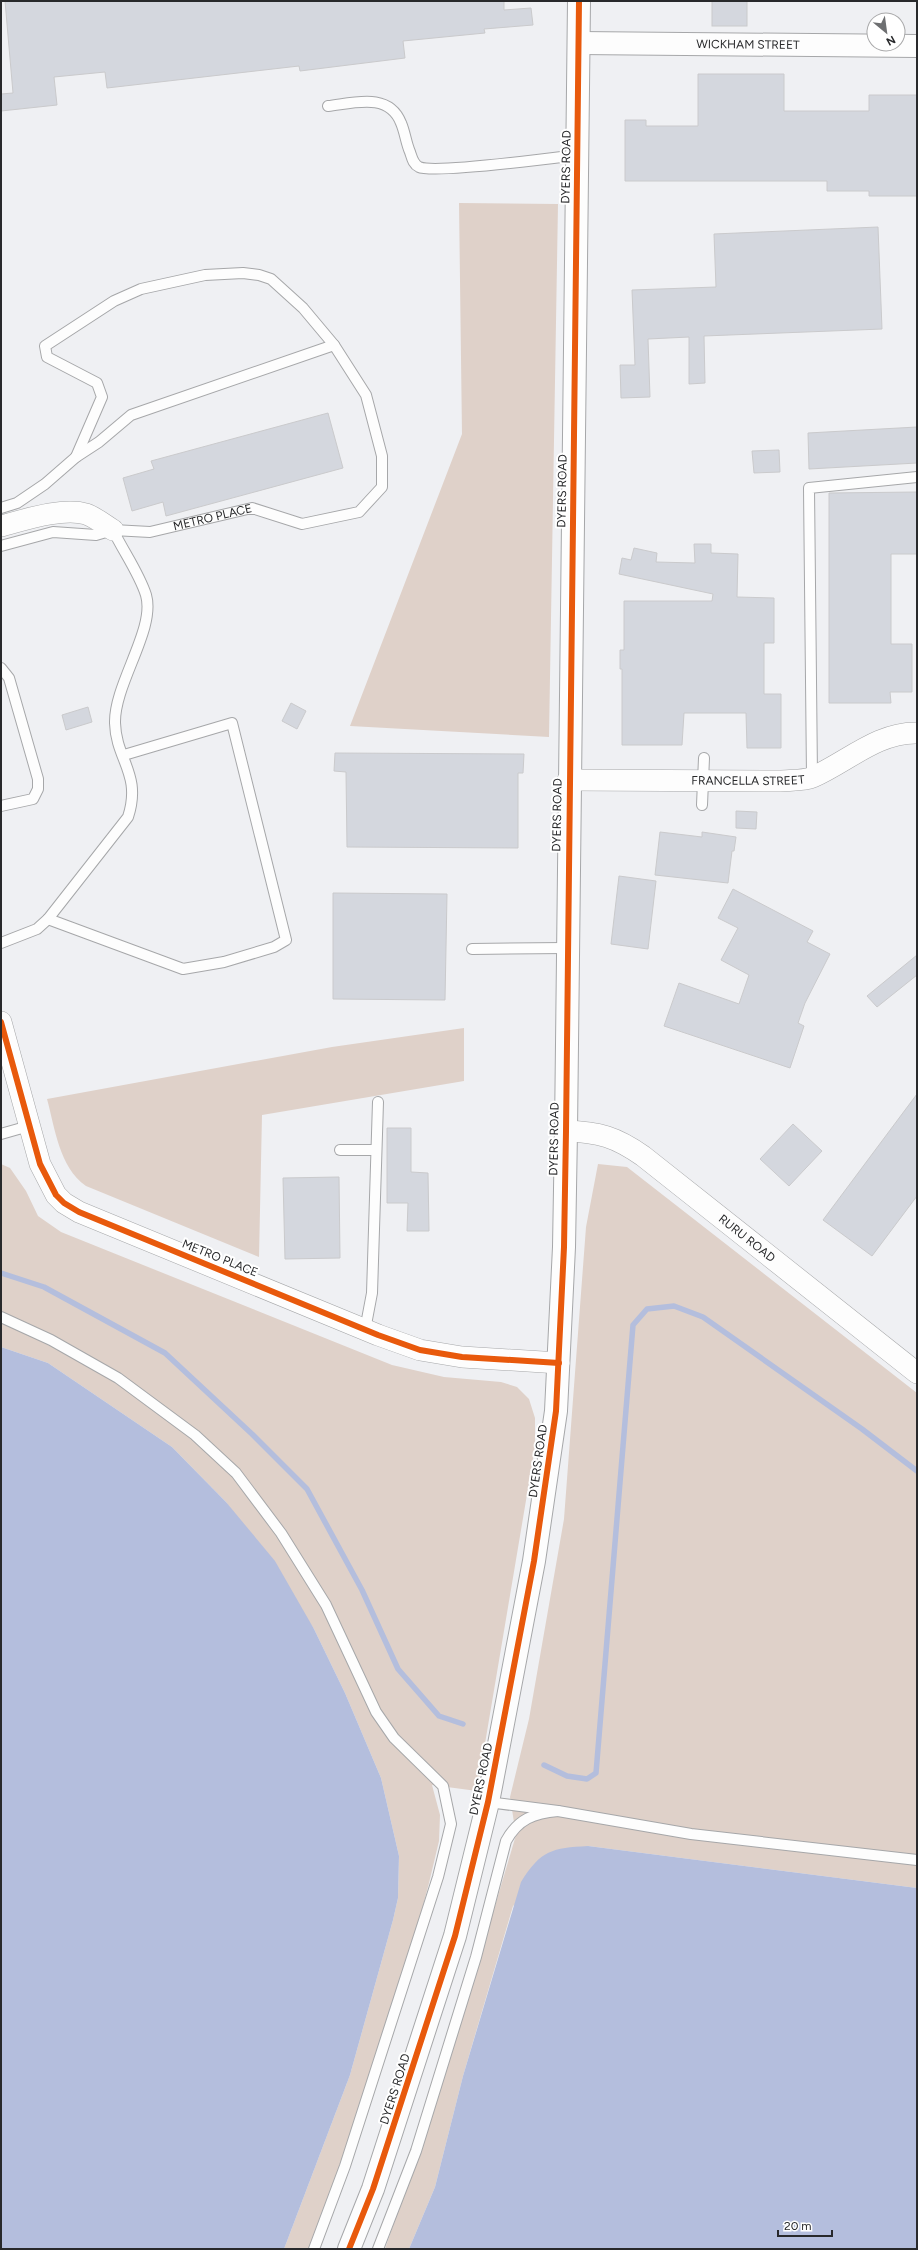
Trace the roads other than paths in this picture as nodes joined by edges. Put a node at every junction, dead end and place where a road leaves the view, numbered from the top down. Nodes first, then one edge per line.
1 (579, 1) edge
2 (579, 43) junction
3 (917, 46) edge
4 (328, 106) dead end
5 (577, 155) junction
6 (334, 345) junction
7 (76, 457) junction
8 (917, 477) edge
9 (1, 508) edge
10 (1, 526) edge
11 (113, 530) junction
12 (1, 546) edge
13 (1, 668) edge
14 (917, 733) edge
15 (124, 755) junction
16 (704, 758) dead end
17 (812, 777) junction
18 (568, 780) junction
19 (702, 781) junction
20 (702, 805) dead end
21 (1, 806) edge
22 (48, 919) junction
23 (1, 943) edge
24 (566, 948) junction
25 (472, 949) dead end
26 (3, 1033) edge
27 (378, 1102) dead end
28 (29, 1126) junction
29 (566, 1131) junction
30 (1, 1134) edge
31 (340, 1150) dead end
32 (376, 1150) junction
33 (1, 1317) edge
34 (365, 1330) junction
35 (559, 1363) junction
36 (917, 1373) edge
37 (488, 1802) junction
38 (558, 1811) junction
39 (917, 1860) edge
40 (314, 2249) edge
41 (349, 2249) edge
42 (378, 2249) edge

1 - 2 main road, DYERS ROAD
2 - 3 main road, WICKHAM STREET
2 - 5 main road, DYERS ROAD
4 - 5 lane
5 - 18 main road, DYERS ROAD
6 - 7 lane
6 - 7 lane, METRO PLACE
6 - 11 lane, METRO PLACE
7 - 9 lane
8 - 17 lane
10 - 11 street, METRO PLACE
11 - 12 lane
11 - 15 lane
13 - 21 lane
14 - 17 street, FRANCELLA STREET
15 - 22 lane
15 - 22 lane
16 - 19 lane
17 - 19 street, FRANCELLA STREET
18 - 19 street, FRANCELLA STREET
18 - 24 main road, DYERS ROAD
19 - 20 lane
22 - 23 lane
24 - 25 lane
24 - 29 main road, DYERS ROAD
26 - 28 street, METRO PLACE
27 - 32 lane
28 - 30 lane
28 - 34 street, METRO PLACE
29 - 35 main road, DYERS ROAD
29 - 36 street, RURU ROAD
31 - 32 lane
32 - 34 lane
33 - 40 lane
34 - 35 street, METRO PLACE
35 - 37 main road, DYERS ROAD
37 - 38 lane
37 - 41 main road, DYERS ROAD
38 - 39 lane
38 - 42 lane

